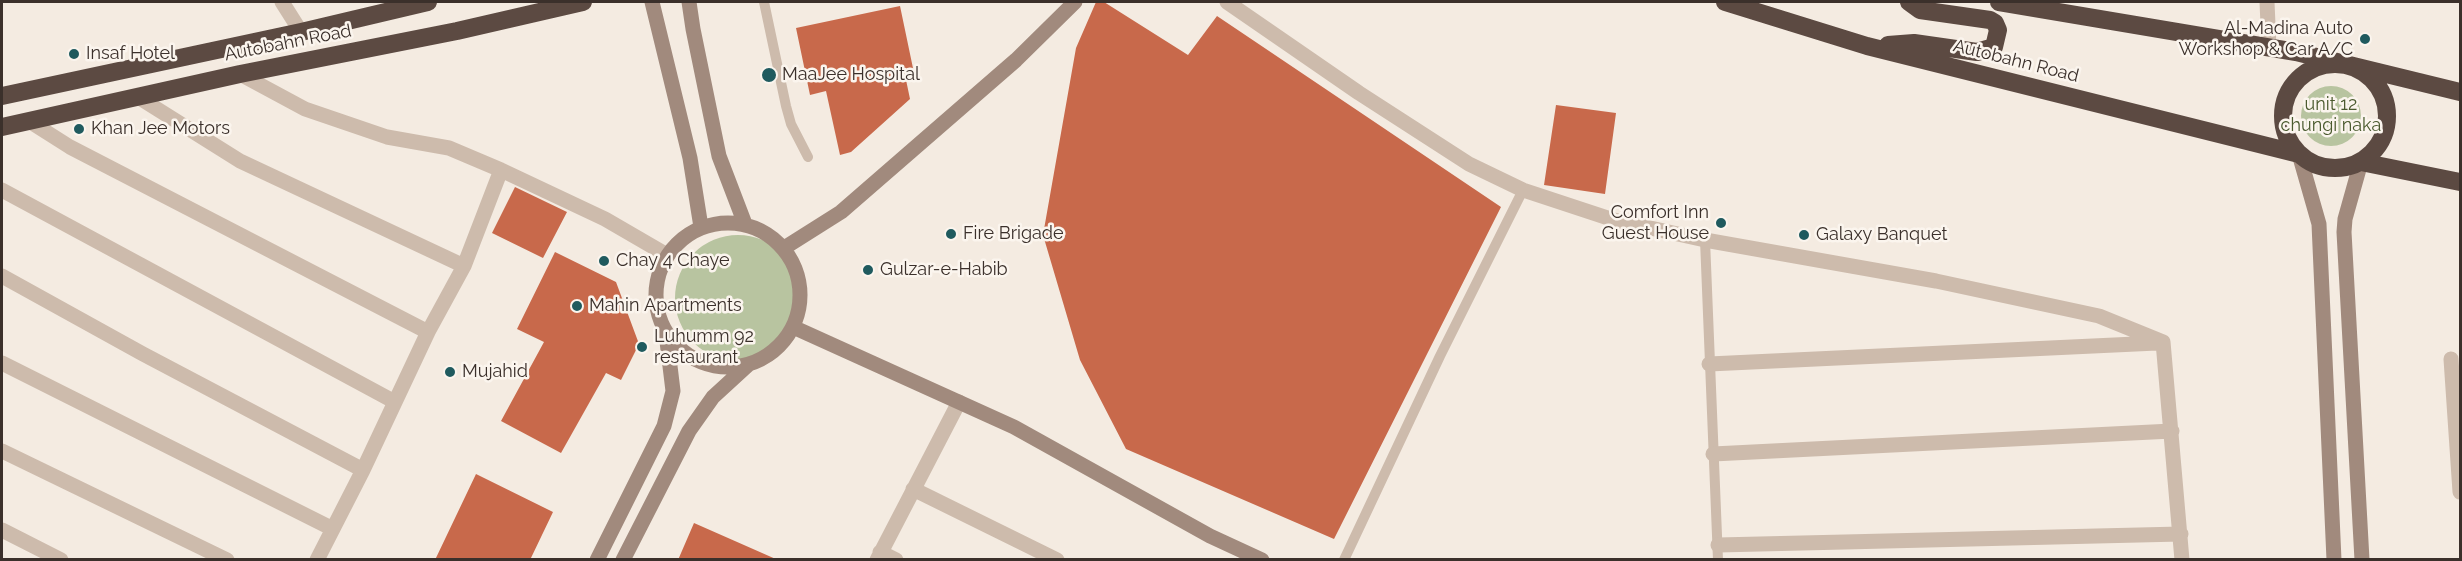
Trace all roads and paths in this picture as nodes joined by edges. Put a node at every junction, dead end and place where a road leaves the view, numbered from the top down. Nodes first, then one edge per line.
1 (282, 2) edge
2 (428, 2) edge
3 (583, 2) edge
4 (652, 2) edge
5 (689, 2) edge
6 (764, 2) edge
7 (1075, 2) edge
8 (1227, 2) edge
9 (1725, 2) edge
10 (1909, 2) edge
11 (1999, 2) edge
12 (2267, 2) edge
13 (301, 32) junction
14 (1868, 46) junction
15 (2268, 48) junction
16 (2347, 65) junction
17 (240, 74) junction
18 (2460, 92) edge
19 (2, 96) edge
20 (138, 97) junction
21 (29, 121) junction
22 (2, 127) edge
23 (2299, 154) junction
24 (808, 157) dead end
25 (2361, 162) junction
26 (501, 170) junction
27 (2460, 182) edge
28 (2, 190) edge
29 (1523, 190) junction
30 (745, 224) junction
31 (701, 227) junction
32 (1705, 240) junction
33 (784, 249) junction
34 (667, 255) junction
35 (464, 266) junction
36 (2, 276) edge
37 (793, 327) junction
38 (428, 332) junction
39 (666, 333) junction
40 (2163, 342) junction
41 (2451, 359) dead end
42 (2, 363) edge
43 (749, 364) junction
44 (1709, 364) junction
45 (395, 402) junction
46 (959, 402) junction
47 (2458, 427) edge
48 (2172, 431) junction
49 (2, 451) edge
50 (1713, 454) junction
51 (363, 470) junction
52 (2460, 474) edge
53 (913, 489) junction
54 (2460, 492) edge
55 (333, 529) junction
56 (2, 530) edge
57 (2181, 534) junction
58 (1718, 552) edge
59 (879, 556) edge
60 (61, 560) edge
61 (227, 560) edge
62 (317, 560) edge
63 (597, 560) edge
64 (623, 560) edge
65 (897, 560) edge
66 (1057, 560) edge
67 (1262, 560) edge
68 (1344, 560) edge
69 (2182, 560) edge
70 (2334, 560) edge
71 (2362, 560) edge

1 - 13 street
2 - 13 highway, Autobahn Road
3 - 17 highway, Autobahn Road
4 - 31 main road
5 - 30 main road
6 - 24 lane
7 - 33 main road
8 - 29 street
9 - 14 highway, Autobahn Road
10 - 14 highway
11 - 15 highway
12 - 15 street
13 - 19 highway, Autobahn Road
14 - 23 highway, Autobahn Road
15 - 16 highway
16 - 18 highway
16 - 23 highway
16 - 25 highway
17 - 20 highway, Autobahn Road
17 - 26 street
20 - 21 highway, Autobahn Road
20 - 35 street
21 - 22 highway, Autobahn Road
21 - 38 street
23 - 25 highway
23 - 70 main road
25 - 27 highway
25 - 71 main road
26 - 34 street
26 - 35 street
28 - 45 street
29 - 32 street
29 - 68 lane
30 - 31 main road
30 - 33 main road
31 - 34 main road
32 - 40 street
32 - 44 lane
33 - 37 main road
34 - 39 main road
35 - 38 street
36 - 51 street
37 - 43 main road
37 - 46 main road
38 - 45 street
39 - 43 main road
39 - 63 main road
40 - 44 street
40 - 48 street
41 - 47 street
42 - 55 street
43 - 64 main road
44 - 50 lane
45 - 51 street
46 - 53 street
46 - 67 main road
47 - 52 street
48 - 50 street
48 - 57 street
49 - 61 street
50 - 58 lane
51 - 55 street
52 - 54 street
53 - 59 street
53 - 66 street
55 - 62 street
56 - 60 street
57 - 58 street
57 - 69 street
59 - 65 street

